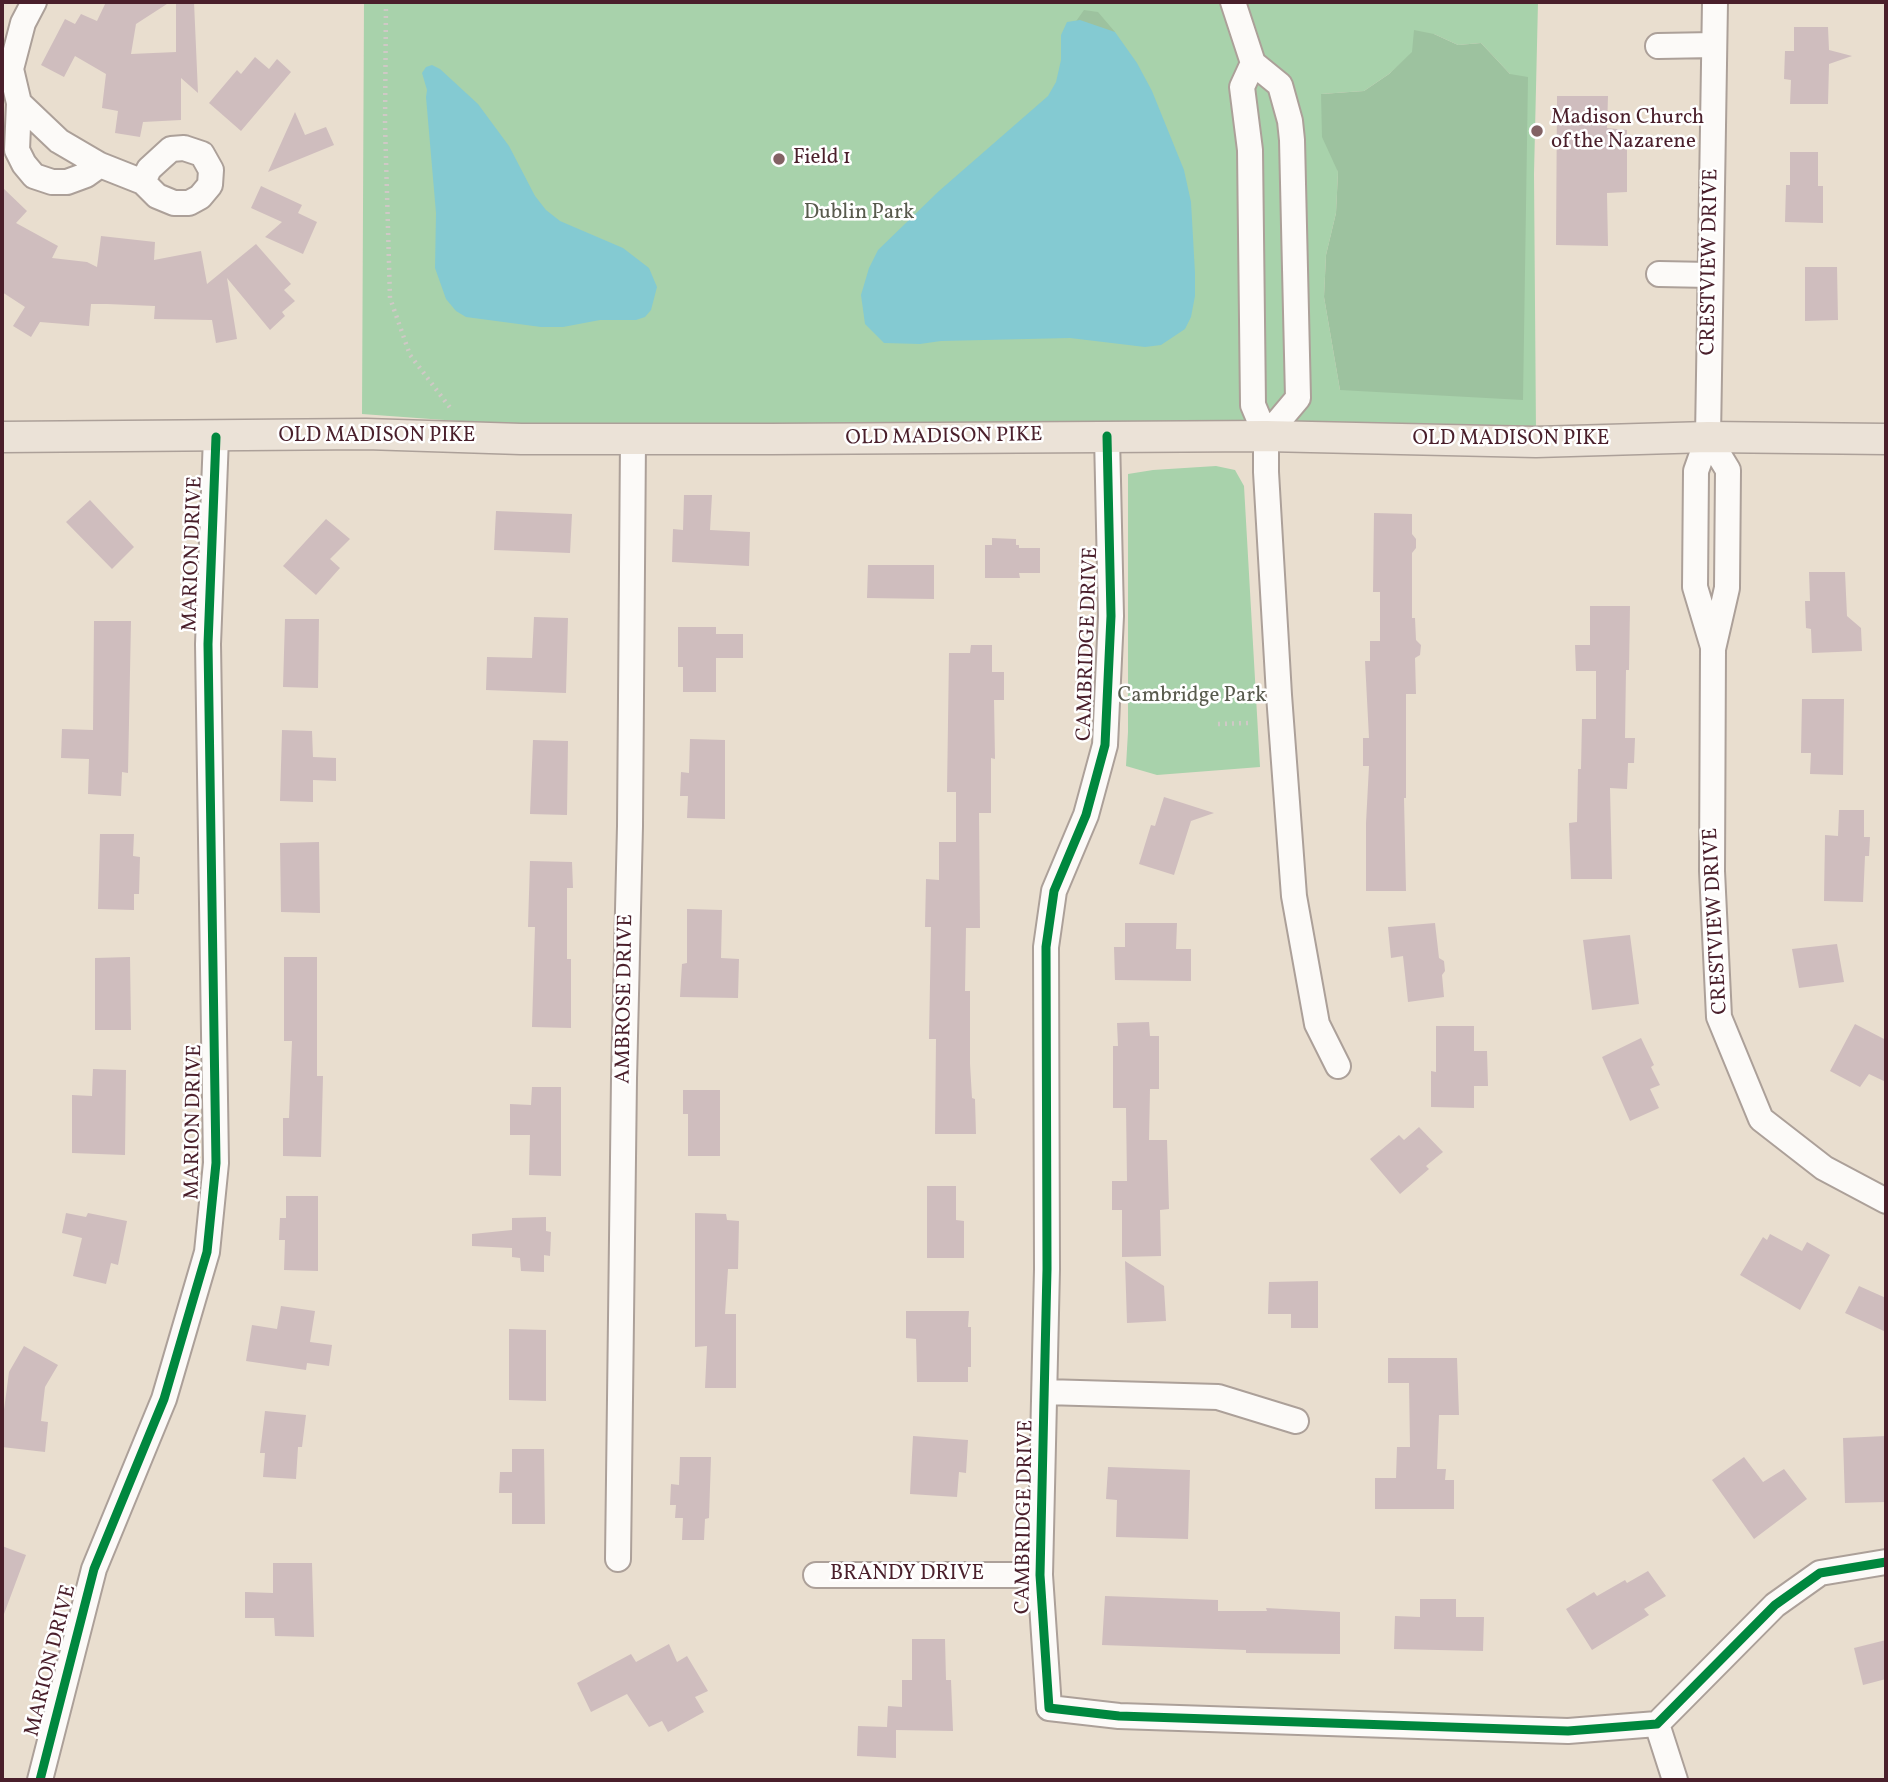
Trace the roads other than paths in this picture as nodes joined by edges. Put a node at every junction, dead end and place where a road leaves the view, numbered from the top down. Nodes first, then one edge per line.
1 (34, 2) edge
2 (1233, 2) edge
3 (1715, 2) edge
4 (1714, 45) junction
5 (1658, 46) dead end
6 (1253, 63) junction
7 (19, 103) junction
8 (100, 165) junction
9 (143, 183) dead end
10 (1659, 274) dead end
11 (1710, 275) junction
12 (1107, 436) junction
13 (1266, 436) junction
14 (2, 437) edge
15 (216, 437) junction
16 (1708, 437) junction
17 (633, 439) junction
18 (1886, 439) edge
19 (1338, 1066) dead end
20 (1886, 1201) edge
21 (1045, 1392) junction
22 (1296, 1421) dead end
23 (618, 1559) dead end
24 (1886, 1562) edge
25 (816, 1575) dead end
26 (1040, 1575) junction
27 (1657, 1724) junction
28 (40, 1780) edge
29 (1675, 1780) edge

1 - 7 street
2 - 6 street
3 - 4 street, CRESTVIEW DRIVE
4 - 5 street
4 - 11 street, CRESTVIEW DRIVE
6 - 13 street
6 - 13 street
7 - 8 street
7 - 8 street
8 - 9 street
10 - 11 street
11 - 16 street, CRESTVIEW DRIVE
12 - 13 main road, OLD MADISON PIKE
12 - 17 main road, OLD MADISON PIKE
12 - 21 street, CAMBRIDGE DRIVE
13 - 16 main road, OLD MADISON PIKE
13 - 19 street
14 - 15 main road, OLD MADISON PIKE
15 - 17 main road, OLD MADISON PIKE
15 - 28 street, MARION DRIVE
16 - 18 main road, OLD MADISON PIKE
16 - 20 street, CRESTVIEW DRIVE
17 - 23 street, AMBROSE DRIVE
21 - 22 street
21 - 26 street, CAMBRIDGE DRIVE
24 - 27 street
25 - 26 street, BRANDY DRIVE
26 - 27 street, CAMBRIDGE DRIVE
27 - 29 street

